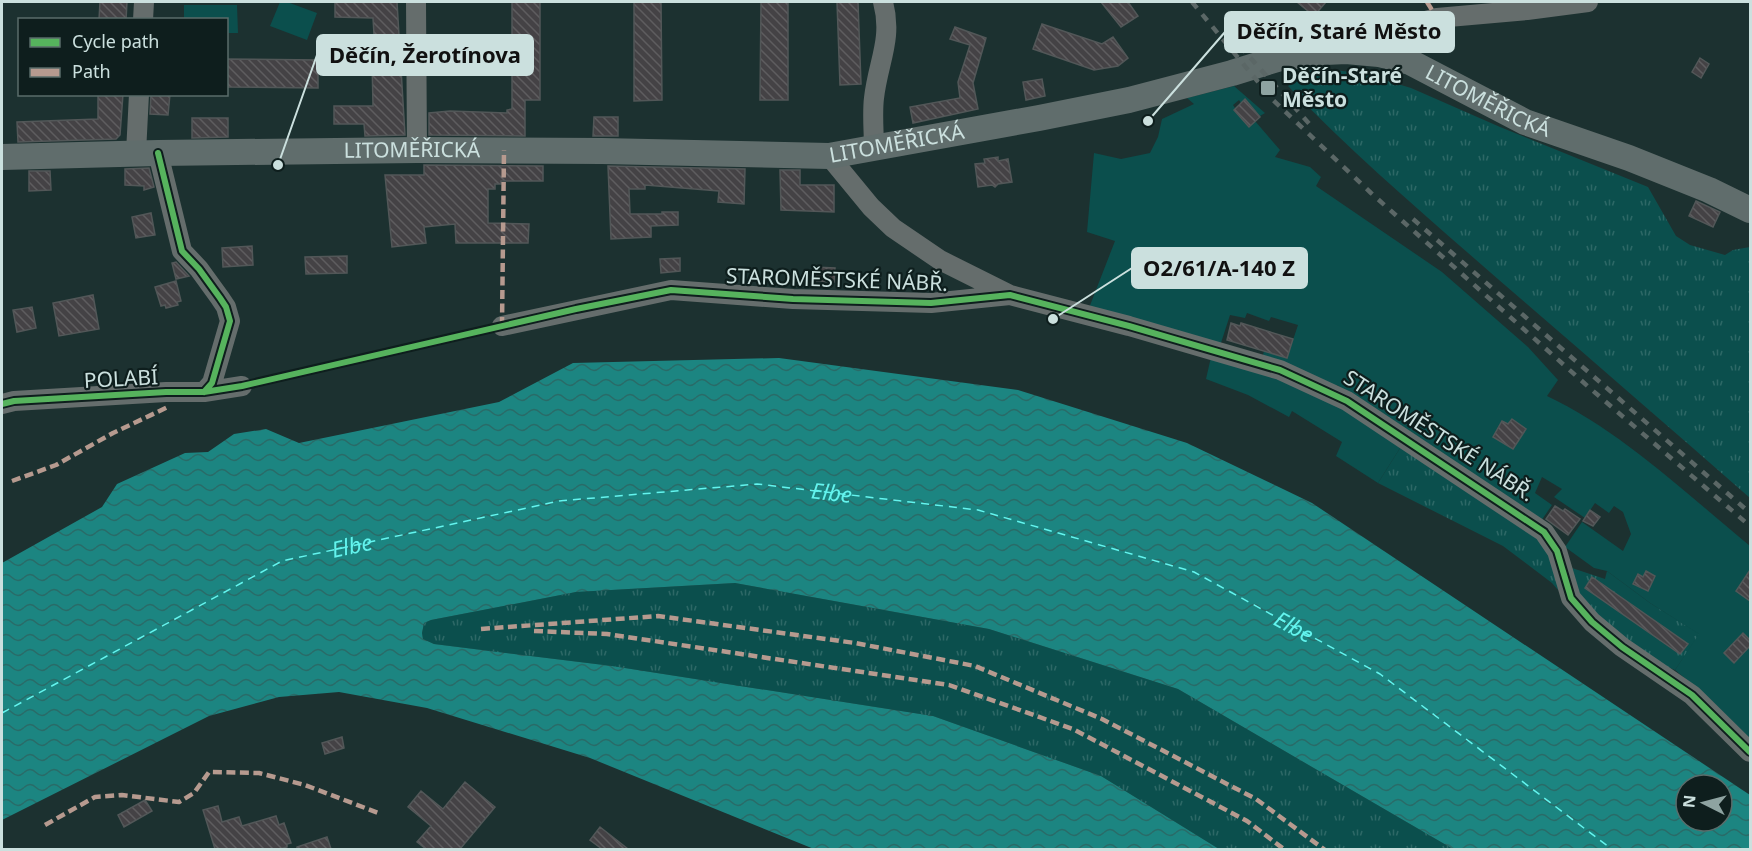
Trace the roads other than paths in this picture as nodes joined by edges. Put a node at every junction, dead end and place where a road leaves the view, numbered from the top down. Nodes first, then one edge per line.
1 (144, 2) edge
2 (416, 2) edge
3 (883, 2) edge
4 (1588, 2) edge
5 (143, 18) edge
6 (1346, 51) junction
7 (139, 96) edge
8 (874, 149) junction
9 (417, 150) junction
10 (147, 153) junction
11 (829, 156) junction
12 (2, 157) edge
13 (1750, 210) edge
14 (1010, 295) junction
15 (502, 326) dead end
16 (242, 386) dead end
17 (204, 392) junction
18 (2, 404) edge
19 (1750, 752) edge

1 - 5 street
2 - 9 street
3 - 8 street
4 - 6 street
6 - 8 main road, LITOMĚŘICKÁ
6 - 13 main road, LITOMĚŘICKÁ
7 - 10 street
8 - 11 main road, LITOMĚŘICKÁ
9 - 10 main road, LITOMĚŘICKÁ
9 - 11 main road, LITOMĚŘICKÁ
10 - 12 main road, LITOMĚŘICKÁ
10 - 17 street
11 - 14 street, STAROMĚSTSKÉ NÁBŘ.
14 - 15 street, STAROMĚSTSKÉ NÁBŘ.
14 - 19 street, STAROMĚSTSKÉ NÁBŘ.
16 - 17 street, POLABÍ
17 - 18 street, POLABÍ

